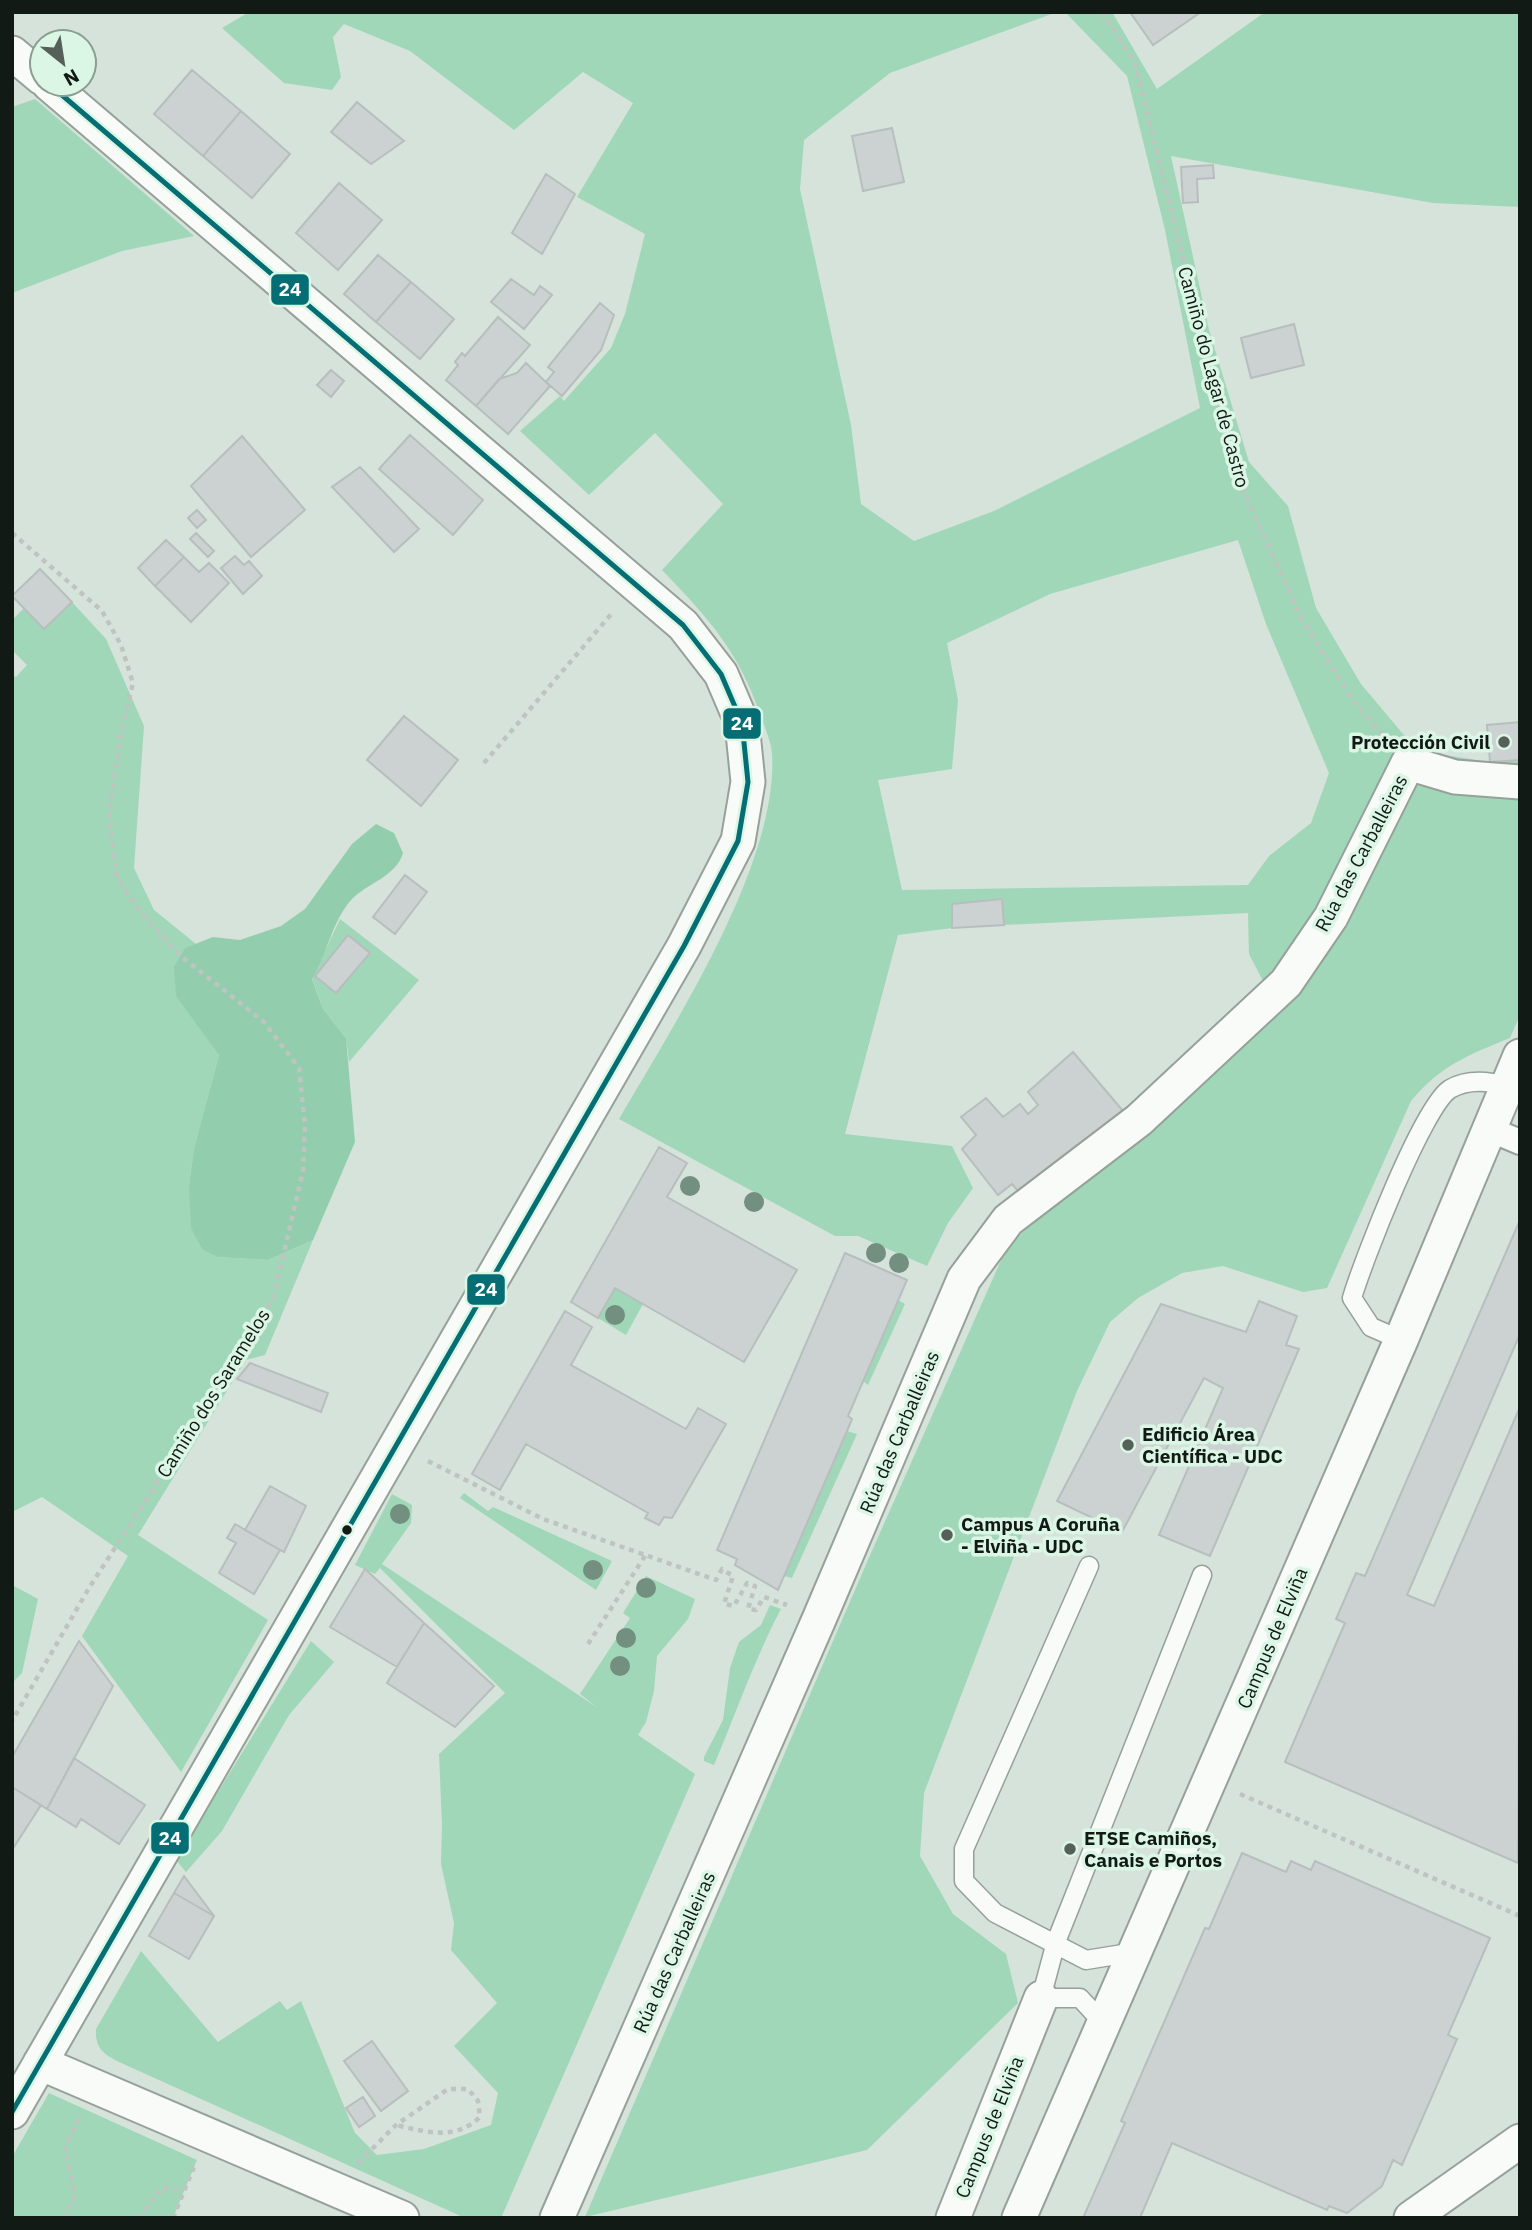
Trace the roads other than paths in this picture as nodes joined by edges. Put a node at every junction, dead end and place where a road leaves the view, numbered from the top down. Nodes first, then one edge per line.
1 (12, 53) edge
2 (28, 66) edge
3 (65, 98) edge
4 (1520, 782) edge
5 (1520, 1056) edge
6 (1507, 1086) junction
7 (1489, 1129) junction
8 (1520, 1142) edge
9 (1401, 1340) junction
10 (1089, 1566) dead end
11 (1202, 1575) dead end
12 (1056, 1942) junction
13 (1135, 1952) junction
14 (1041, 1998) junction
15 (1104, 2024) junction
16 (40, 2063) junction
17 (12, 2112) edge
18 (1520, 2141) edge
19 (402, 2218) edge
20 (557, 2218) edge
21 (953, 2218) edge
22 (1019, 2218) edge
23 (1411, 2218) edge

1 - 2 street
3 - 16 street
4 - 20 street, Rúa das Carballeiras
5 - 6 street, Campus de Elviña
6 - 7 street, Campus de Elviña
6 - 9 lane
7 - 8 street
7 - 9 street, Campus de Elviña
9 - 13 street, Campus de Elviña
10 - 12 lane
11 - 12 lane
12 - 13 lane
12 - 14 lane
13 - 15 street, Campus de Elviña
14 - 15 lane
14 - 21 street, Campus de Elviña
15 - 22 street, Campus de Elviña
16 - 17 street
16 - 19 street
18 - 23 street

